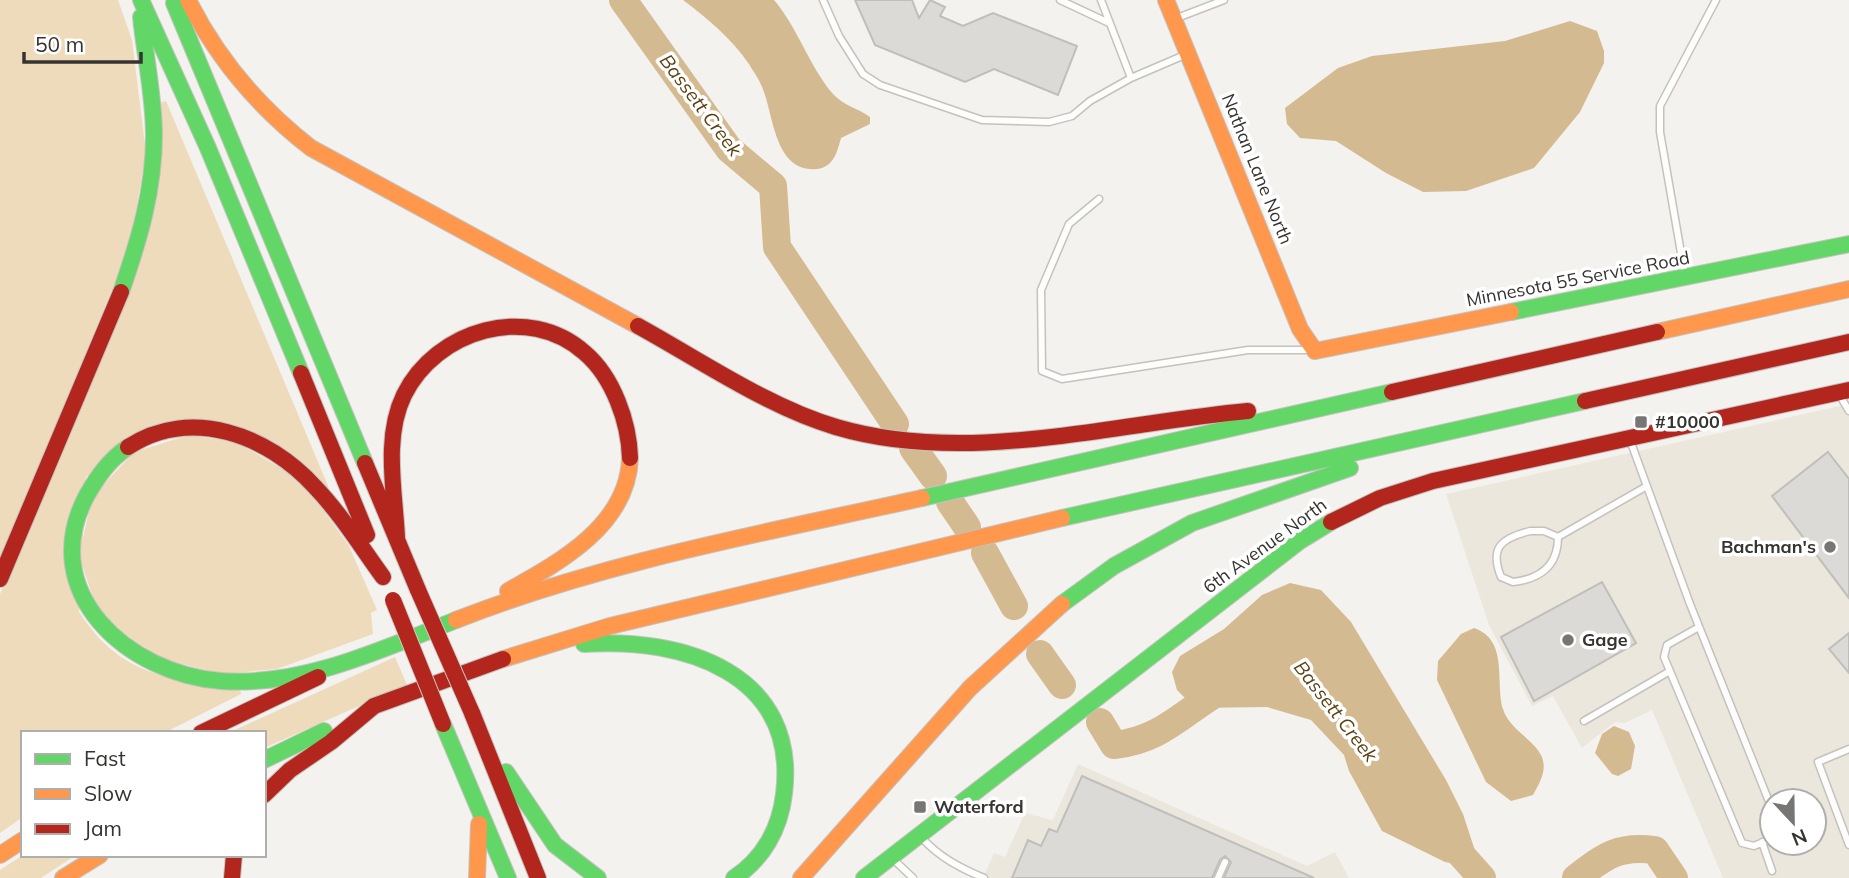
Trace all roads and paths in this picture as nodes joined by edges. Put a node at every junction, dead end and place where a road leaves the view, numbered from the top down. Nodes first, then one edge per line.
1 (139, 0) edge
2 (172, 0) edge
3 (188, 0) edge
4 (823, 0) edge
5 (1060, 0) edge
6 (1101, 0) edge
7 (1166, 0) edge
8 (1224, 0) edge
9 (1716, 0) edge
10 (1175, 19) junction
11 (1109, 23) junction
12 (1190, 53) junction
13 (1131, 78) junction
14 (1099, 199) dead end
15 (1849, 244) edge
16 (1686, 277) junction
17 (1849, 289) edge
18 (1849, 342) edge
19 (1315, 351) junction
20 (1843, 391) edge
21 (1311, 408) junction
22 (1849, 411) edge
23 (1458, 429) junction
24 (1629, 438) junction
25 (1647, 486) junction
26 (1558, 537) junction
27 (397, 538) junction
28 (383, 577) junction
29 (0, 579) edge
30 (453, 620) junction
31 (1699, 627) junction
32 (508, 656) junction
33 (358, 657) junction
34 (1670, 671) junction
35 (374, 706) junction
36 (1584, 721) dead end
37 (205, 731) edge
38 (486, 748) junction
39 (1849, 749) edge
40 (266, 759) edge
41 (1763, 787) edge
42 (266, 792) edge
43 (479, 814) junction
44 (918, 834) junction
45 (21, 841) edge
46 (1758, 844) edge
47 (1849, 845) edge
48 (0, 855) edge
49 (889, 856) junction
50 (97, 857) edge
51 (234, 857) edge
52 (1767, 857) edge
53 (1225, 862) dead end
54 (1772, 871) dead end
55 (63, 878) edge
56 (232, 878) edge
57 (477, 878) edge
58 (508, 878) edge
59 (538, 878) edge
60 (598, 878) edge
61 (734, 878) edge
62 (801, 878) edge
63 (864, 878) edge
64 (913, 878) edge
65 (984, 878) edge
66 (1217, 878) edge

1 - 28 main road
1 - 29 main road
2 - 27 main road
3 - 21 main road
4 - 13 lane
5 - 11 lane
6 - 11 lane
7 - 10 main road, Nathan Lane North
8 - 10 lane
9 - 16 lane
10 - 12 main road, Nathan Lane North
11 - 13 lane
12 - 13 lane
12 - 19 main road, Nathan Lane North
14 - 19 lane
15 - 16 main road, Minnesota 55 Service Road
16 - 19 main road, Minnesota 55 Service Road
17 - 21 main road
18 - 23 main road
20 - 22 lane
20 - 24 main road, 6th Avenue North
21 - 30 main road
23 - 32 main road
23 - 62 main road
24 - 25 lane
24 - 44 main road, 6th Avenue North
25 - 26 lane
25 - 31 lane
26 - 26 lane
27 - 30 main road
27 - 38 main road, bridge
28 - 33 main road
28 - 43 main road, bridge
30 - 33 main road
31 - 34 lane
31 - 41 lane
32 - 35 main road
32 - 61 main road
33 - 37 main road
34 - 36 lane
34 - 46 lane
35 - 40 main road
35 - 42 main road
38 - 59 main road
38 - 60 main road
39 - 47 lane
43 - 57 main road
43 - 58 main road
44 - 49 main road, 6th Avenue North
44 - 65 lane
45 - 48 main road
49 - 63 main road, 6th Avenue North
49 - 64 lane
50 - 55 main road
51 - 56 main road
52 - 54 lane
53 - 66 lane

